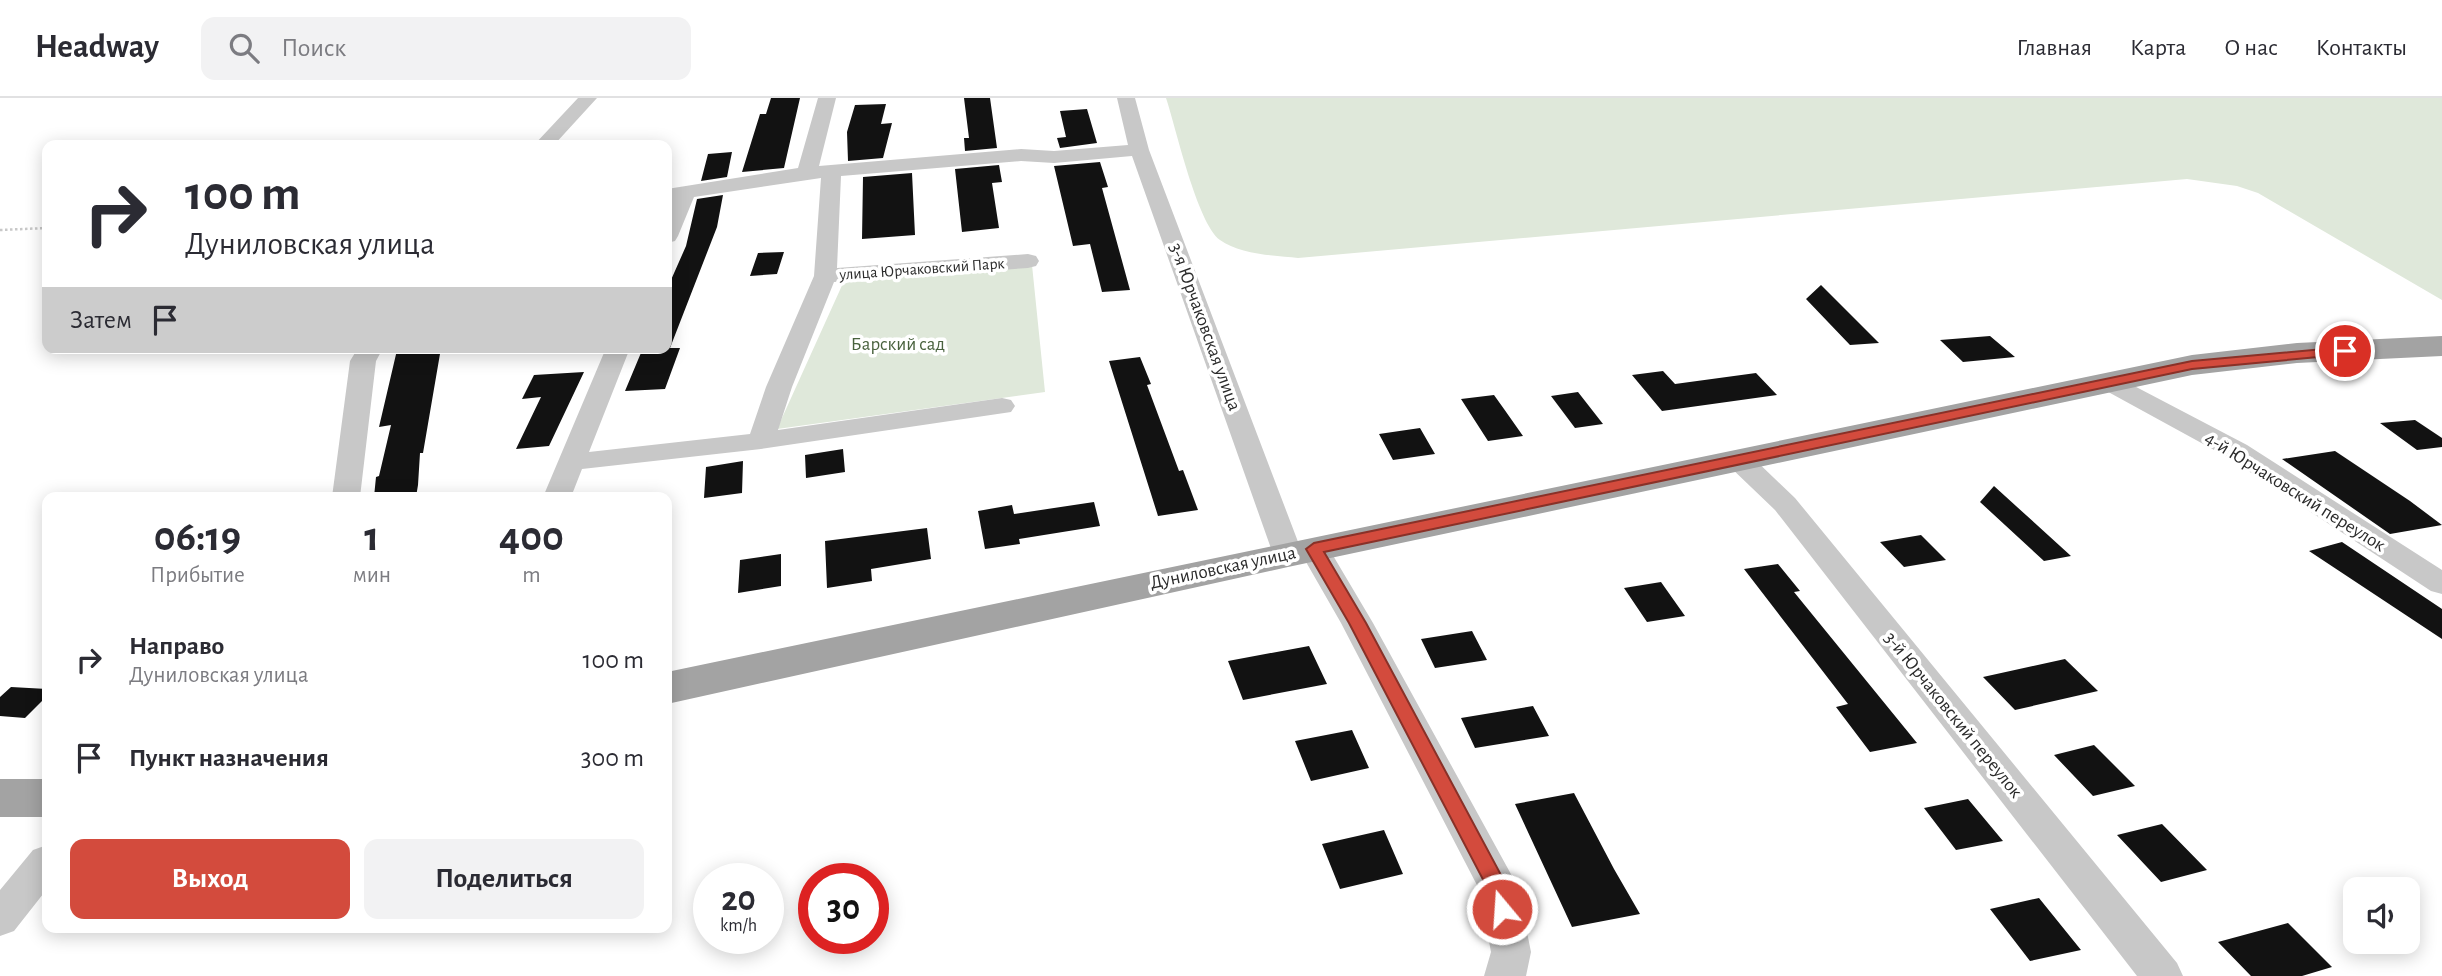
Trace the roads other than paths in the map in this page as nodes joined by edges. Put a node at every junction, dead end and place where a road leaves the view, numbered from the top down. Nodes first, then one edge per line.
1 (588, 98) edge
2 (827, 98) edge
3 (1126, 98) edge
4 (549, 140) edge
5 (1139, 150) junction
6 (807, 173) junction
7 (831, 173) junction
8 (676, 194) edge
9 (672, 213) edge
10 (1028, 261) dead end
11 (825, 276) junction
12 (2442, 346) edge
13 (367, 354) edge
14 (615, 354) edge
15 (2110, 383) junction
16 (1002, 406) dead end
17 (761, 441) junction
18 (1738, 459) junction
19 (570, 462) junction
20 (347, 492) edge
21 (559, 492) edge
22 (1301, 551) junction
23 (2442, 584) edge
24 (672, 687) edge
25 (0, 798) edge
26 (42, 798) edge
27 (42, 867) edge
28 (0, 919) edge
29 (1505, 976) edge
30 (2162, 976) edge

1 - 4 street
2 - 6 street
3 - 5 street, 3-я Юрчаковская улица
5 - 7 street
5 - 22 street, 3-я Юрчаковская улица
6 - 7 street
6 - 8 street
7 - 11 street
8 - 9 street
10 - 11 street, улица Юрчаковский Парк
11 - 17 street, улица Юрчаковский Парк
12 - 15 main road, Дуниловская улица
13 - 20 street
14 - 19 street
15 - 18 main road, Дуниловская улица
15 - 23 street, 4-й Юрчаковский переулок
16 - 17 street
17 - 19 street
18 - 22 main road, Дуниловская улица
18 - 30 street, 3-й Юрчаковский переулок
19 - 21 street
22 - 24 main road, Дуниловская улица
22 - 29 street, 3-я Юрчаковская улица
25 - 26 main road
27 - 28 street

